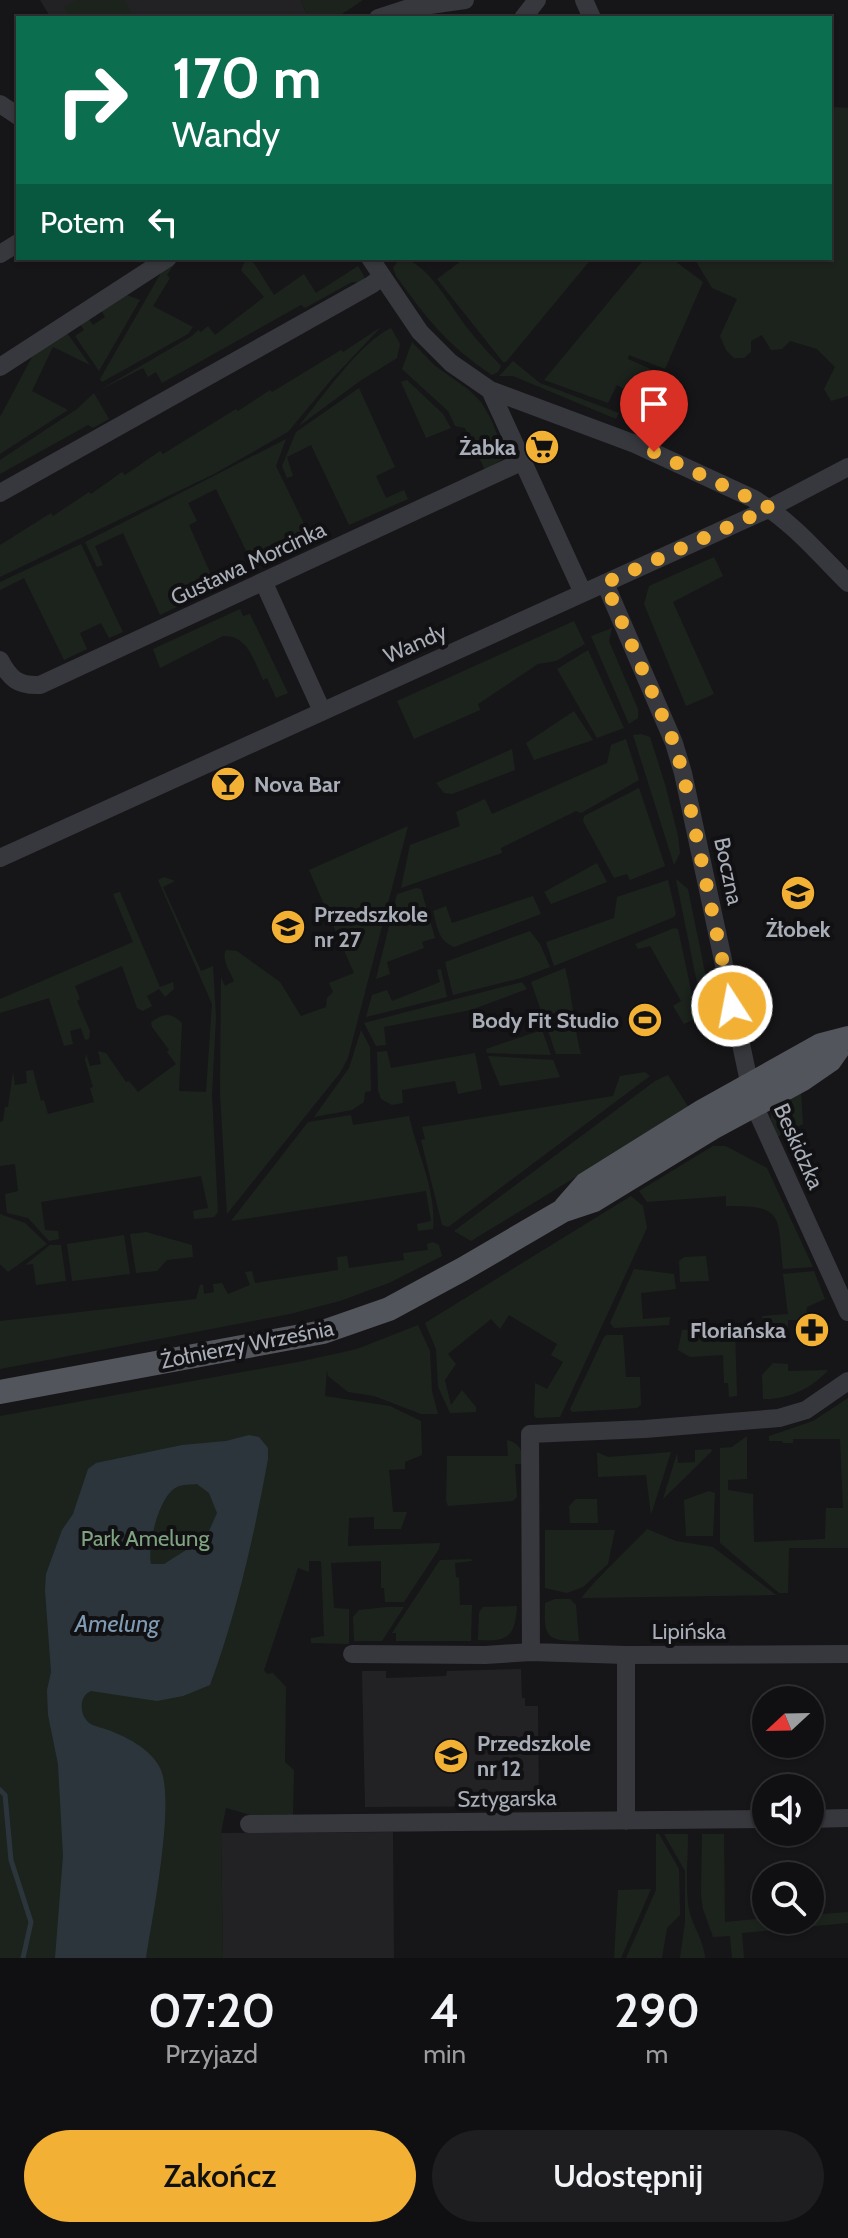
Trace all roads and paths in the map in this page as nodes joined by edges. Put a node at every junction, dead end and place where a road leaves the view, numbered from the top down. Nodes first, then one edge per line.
1 (465, 0) edge
2 (537, 0) edge
3 (407, 4) edge
4 (382, 16) edge
5 (525, 16) edge
6 (165, 260) edge
7 (379, 265) edge
8 (0, 367) edge
9 (490, 390) junction
10 (523, 461) junction
11 (848, 467) edge
12 (0, 493) edge
13 (770, 508) junction
14 (264, 583) junction
15 (605, 583) junction
16 (848, 583) edge
17 (583, 593) junction
18 (0, 660) edge
19 (322, 711) junction
20 (0, 858) edge
21 (846, 1039) edge
22 (752, 1095) junction
23 (848, 1312) edge
24 (848, 1381) edge
25 (0, 1392) edge
26 (531, 1652) junction
27 (352, 1654) dead end
28 (848, 1654) edge
29 (626, 1655) junction
30 (848, 1818) edge
31 (752, 1819) edge
32 (824, 1819) edge
33 (626, 1821) junction
34 (249, 1824) dead end

1 - 3 street
2 - 5 street
3 - 4 street
6 - 8 street
7 - 9 street
7 - 12 street
9 - 10 street
9 - 13 street
10 - 14 street, Gustawa Morcinka
10 - 17 street
11 - 13 street, Wandy
13 - 15 street, Wandy
13 - 16 street
14 - 18 street, Gustawa Morcinka
14 - 19 street
15 - 17 street, Wandy
15 - 22 street, Boczna
17 - 19 street, Wandy
19 - 20 street, Wandy
21 - 22 main road, Żołnierzy Września
22 - 23 street, Beskidzka
22 - 25 main road, Żołnierzy Września
24 - 26 street
26 - 27 street, Lipińska
26 - 29 street, Lipińska
28 - 29 street, Lipińska
29 - 33 street
30 - 32 street
31 - 33 street, Sztygarska
33 - 34 street, Sztygarska

